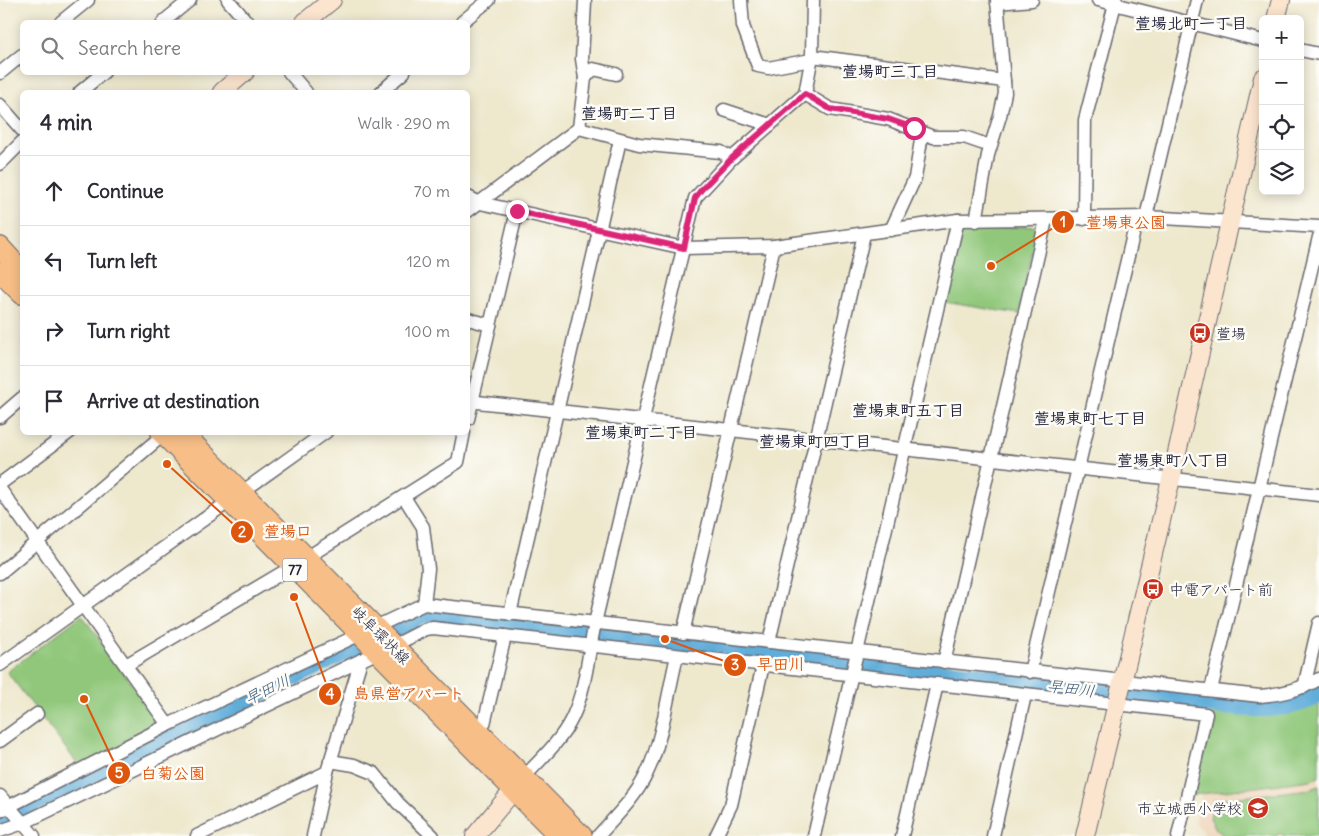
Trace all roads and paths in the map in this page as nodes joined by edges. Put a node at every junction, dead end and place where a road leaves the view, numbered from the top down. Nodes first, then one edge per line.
1 (88, 0) edge
2 (228, 0) edge
3 (332, 0) edge
4 (488, 0) edge
5 (742, 0) edge
6 (813, 0) edge
7 (1032, 0) edge
8 (1098, 0) edge
9 (1197, 0) edge
10 (1281, 0) edge
11 (586, 1) edge
12 (184, 2) edge
13 (997, 2) edge
14 (1116, 2) edge
15 (1277, 15) edge
16 (63, 20) edge
17 (165, 20) edge
18 (245, 20) edge
19 (307, 20) edge
20 (464, 20) edge
21 (1192, 22) junction
22 (1259, 39) edge
23 (1304, 51) edge
24 (1319, 54) edge
25 (20, 56) edge
26 (812, 58) junction
27 (0, 73) edge
28 (616, 74) dead end
29 (100, 75) edge
30 (242, 75) edge
31 (292, 75) edge
32 (400, 75) edge
33 (585, 78) junction
34 (1004, 82) junction
35 (82, 90) edge
36 (224, 90) edge
37 (304, 90) edge
38 (382, 90) edge
39 (805, 94) junction
40 (1259, 95) edge
41 (0, 105) edge
42 (724, 110) dead end
43 (770, 125) junction
44 (20, 128) edge
45 (579, 128) junction
46 (922, 134) junction
47 (620, 140) junction
48 (20, 144) edge
49 (990, 146) junction
50 (732, 158) junction
51 (0, 164) edge
52 (470, 197) edge
53 (480, 202) junction
54 (470, 210) edge
55 (517, 211) junction
56 (1142, 217) junction
57 (1084, 219) junction
58 (958, 220) junction
59 (1046, 220) junction
60 (976, 221) junction
61 (1230, 222) junction
62 (1319, 227) edge
63 (599, 229) junction
64 (891, 230) junction
65 (864, 234) junction
66 (1319, 237) edge
67 (774, 246) junction
68 (0, 247) edge
69 (684, 248) junction
70 (12, 273) edge
71 (20, 290) edge
72 (470, 319) edge
73 (490, 324) junction
74 (20, 400) edge
75 (470, 401) edge
76 (558, 410) junction
77 (0, 417) edge
78 (643, 420) junction
79 (731, 429) junction
80 (66, 435) edge
81 (167, 435) edge
82 (171, 435) edge
83 (322, 435) edge
84 (463, 435) edge
85 (816, 439) junction
86 (905, 449) junction
87 (991, 459) junction
88 (1078, 469) junction
89 (1171, 479) junction
90 (0, 484) edge
91 (0, 489) edge
92 (1259, 489) junction
93 (1319, 495) edge
94 (236, 497) junction
95 (404, 497) junction
96 (38, 541) junction
97 (299, 563) junction
98 (0, 574) edge
99 (424, 604) junction
100 (84, 605) junction
101 (510, 614) junction
102 (1319, 623) edge
103 (594, 625) junction
104 (683, 633) junction
105 (505, 636) junction
106 (373, 642) junction
107 (769, 642) junction
108 (591, 644) junction
109 (855, 654) junction
110 (677, 656) junction
111 (944, 662) junction
112 (0, 665) edge
113 (126, 665) junction
114 (763, 665) junction
115 (1030, 672) junction
116 (851, 673) junction
117 (1319, 679) edge
118 (937, 684) junction
119 (1304, 687) junction
120 (1211, 690) junction
121 (1119, 693) junction
122 (1025, 695) junction
123 (37, 714) dead end
124 (168, 725) junction
125 (478, 732) junction
126 (0, 741) edge
127 (328, 767) junction
128 (518, 784) junction
129 (0, 796) edge
130 (17, 818) edge
131 (0, 831) edge
132 (15, 836) edge
133 (197, 836) edge
134 (313, 836) edge
135 (433, 836) edge
136 (475, 836) edge
137 (559, 836) edge
138 (582, 836) edge
139 (598, 836) edge
140 (716, 836) edge
141 (814, 836) edge
142 (902, 836) edge
143 (993, 836) edge
144 (1086, 836) edge
145 (1178, 836) edge

1 - 16 street
2 - 18 street
3 - 19 street
4 - 20 street
5 - 26 street
6 - 26 street
7 - 13 street
8 - 14 street
9 - 21 street
10 - 15 street
11 - 33 street
12 - 17 street
13 - 34 street
14 - 21 street
14 - 57 street
21 - 22 street
21 - 56 street
23 - 24 street
25 - 27 street
26 - 34 street
26 - 39 street
28 - 33 street
29 - 35 street
30 - 36 street
31 - 37 street
32 - 38 street
33 - 45 street
34 - 49 street
39 - 43 street
39 - 46 street
40 - 61 street
41 - 44 street
42 - 43 street
43 - 50 street
45 - 47 street
45 - 53 street
46 - 49 street
46 - 64 street
47 - 50 street
47 - 63 street
48 - 51 street
49 - 60 street
50 - 69 street
52 - 53 street
53 - 54 street
53 - 55 street
55 - 63 street
55 - 73 street
56 - 57 street
56 - 61 street
56 - 88 street
57 - 59 street
58 - 60 street
58 - 64 street
58 - 86 street
59 - 60 street
59 - 87 street
61 - 62 street
61 - 89 street
63 - 69 street
63 - 76 street
64 - 65 street
65 - 67 street
65 - 85 street
66 - 92 street
67 - 69 street
67 - 79 street
68 - 70 main road
69 - 78 street
70 - 71 main road
72 - 73 street
73 - 75 street
74 - 77 street
75 - 76 street
76 - 78 street
76 - 101 street
78 - 79 street
78 - 103 street
79 - 85 street
79 - 104 street
80 - 90 street
81 - 96 street
82 - 94 main road, 岐阜環状線 / 77
83 - 94 street
84 - 95 street
85 - 86 street
85 - 107 street
86 - 87 street
86 - 109 street
87 - 88 street
87 - 111 street
88 - 89 street
88 - 115 street
89 - 92 street
89 - 121 street
91 - 96 street
92 - 93 street
92 - 120 street
94 - 97 main road, 岐阜環状線 / 77
94 - 100 street
95 - 97 street
95 - 99 street
96 - 98 street
96 - 100 street
97 - 106 main road, 岐阜環状線 / 77
97 - 113 street
99 - 101 street
99 - 106 street
100 - 112 street
100 - 113 street
101 - 103 street
102 - 119 street
103 - 104 street
103 - 108 street
104 - 107 street
105 - 106 street
105 - 108 street
105 - 125 street
106 - 124 street
106 - 125 main road, 岐阜環状線 / 77
106 - 127 street
106 - 128 main road, 岐阜環状線 / 77
106 - 130 street
107 - 109 street
108 - 110 street
108 - 128 street
109 - 111 street
109 - 116 street
110 - 114 street
110 - 139 street
111 - 115 street
113 - 124 street
114 - 116 street
114 - 140 street
115 - 121 street
116 - 118 street
116 - 141 street
117 - 119 street
118 - 122 street
118 - 142 street
119 - 120 street
120 - 121 street
121 - 122 street
121 - 144 street
121 - 145 street
122 - 143 street
123 - 126 street
124 - 130 street
125 - 128 main road, 岐阜環状線 / 77
127 - 133 street
127 - 134 street
127 - 135 street
128 - 136 street
128 - 137 main road, 岐阜環状線 / 77
128 - 138 main road, 岐阜環状線 / 77
129 - 130 street
130 - 131 street
130 - 132 street

